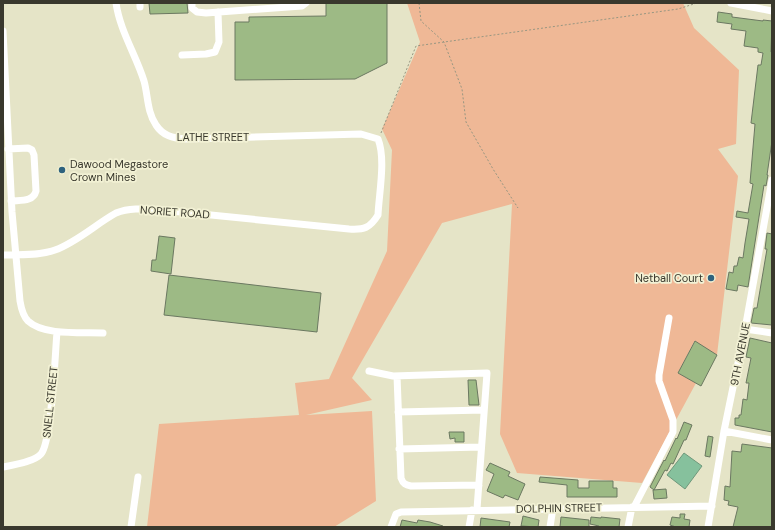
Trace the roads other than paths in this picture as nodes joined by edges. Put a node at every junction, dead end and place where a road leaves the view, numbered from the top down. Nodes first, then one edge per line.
1 (116, 3) edge
2 (192, 3) edge
3 (306, 3) edge
4 (731, 3) edge
5 (250, 7) edge
6 (772, 11) edge
7 (218, 12) junction
8 (3, 31) edge
9 (182, 55) dead end
10 (8, 149) junction
11 (772, 180) edge
12 (11, 201) junction
13 (768, 223) edge
14 (359, 230) joint
15 (15, 254) junction
16 (3, 255) edge
17 (669, 318) dead end
18 (745, 329) junction
19 (57, 332) junction
20 (104, 333) dead end
21 (772, 333) edge
22 (369, 371) dead end
23 (397, 376) junction
24 (484, 410) junction
25 (398, 412) junction
26 (724, 432) junction
27 (772, 440) edge
28 (482, 447) junction
29 (400, 449) junction
30 (3, 468) edge
31 (138, 477) dead end
32 (479, 484) junction
33 (712, 506) junction
34 (633, 507) junction
35 (553, 508) junction
36 (474, 510) junction
37 (131, 527) edge
38 (391, 527) edge
39 (469, 527) edge
40 (550, 527) edge
41 (628, 527) edge
42 (708, 527) edge

1 - 14 street, LATHE STREET
2 - 7 street
3 - 5 street
4 - 6 street
5 - 7 street
7 - 9 street
8 - 10 street
10 - 12 street
10 - 12 street
11 - 13 street, 9TH AVENUE
12 - 15 street
13 - 18 street, 9TH AVENUE
14 - 15 street, NORIET ROAD
15 - 16 street, NORIET ROAD
15 - 19 street
17 - 34 street
18 - 21 street
18 - 26 street, 9TH AVENUE
19 - 20 street
19 - 30 street, SNELL STREET
22 - 23 street
23 - 24 street
23 - 25 street
24 - 25 street
24 - 28 street
25 - 29 street
26 - 27 street
26 - 33 street, 9TH AVENUE
28 - 29 street
28 - 32 street
29 - 32 street
31 - 37 street
32 - 36 street
33 - 34 street, DOLPHIN STREET
33 - 42 street, 9TH AVENUE
34 - 35 street, DOLPHIN STREET
34 - 41 street
35 - 36 street, DOLPHIN STREET
35 - 40 street
36 - 38 street, DOLPHIN STREET
36 - 39 street

